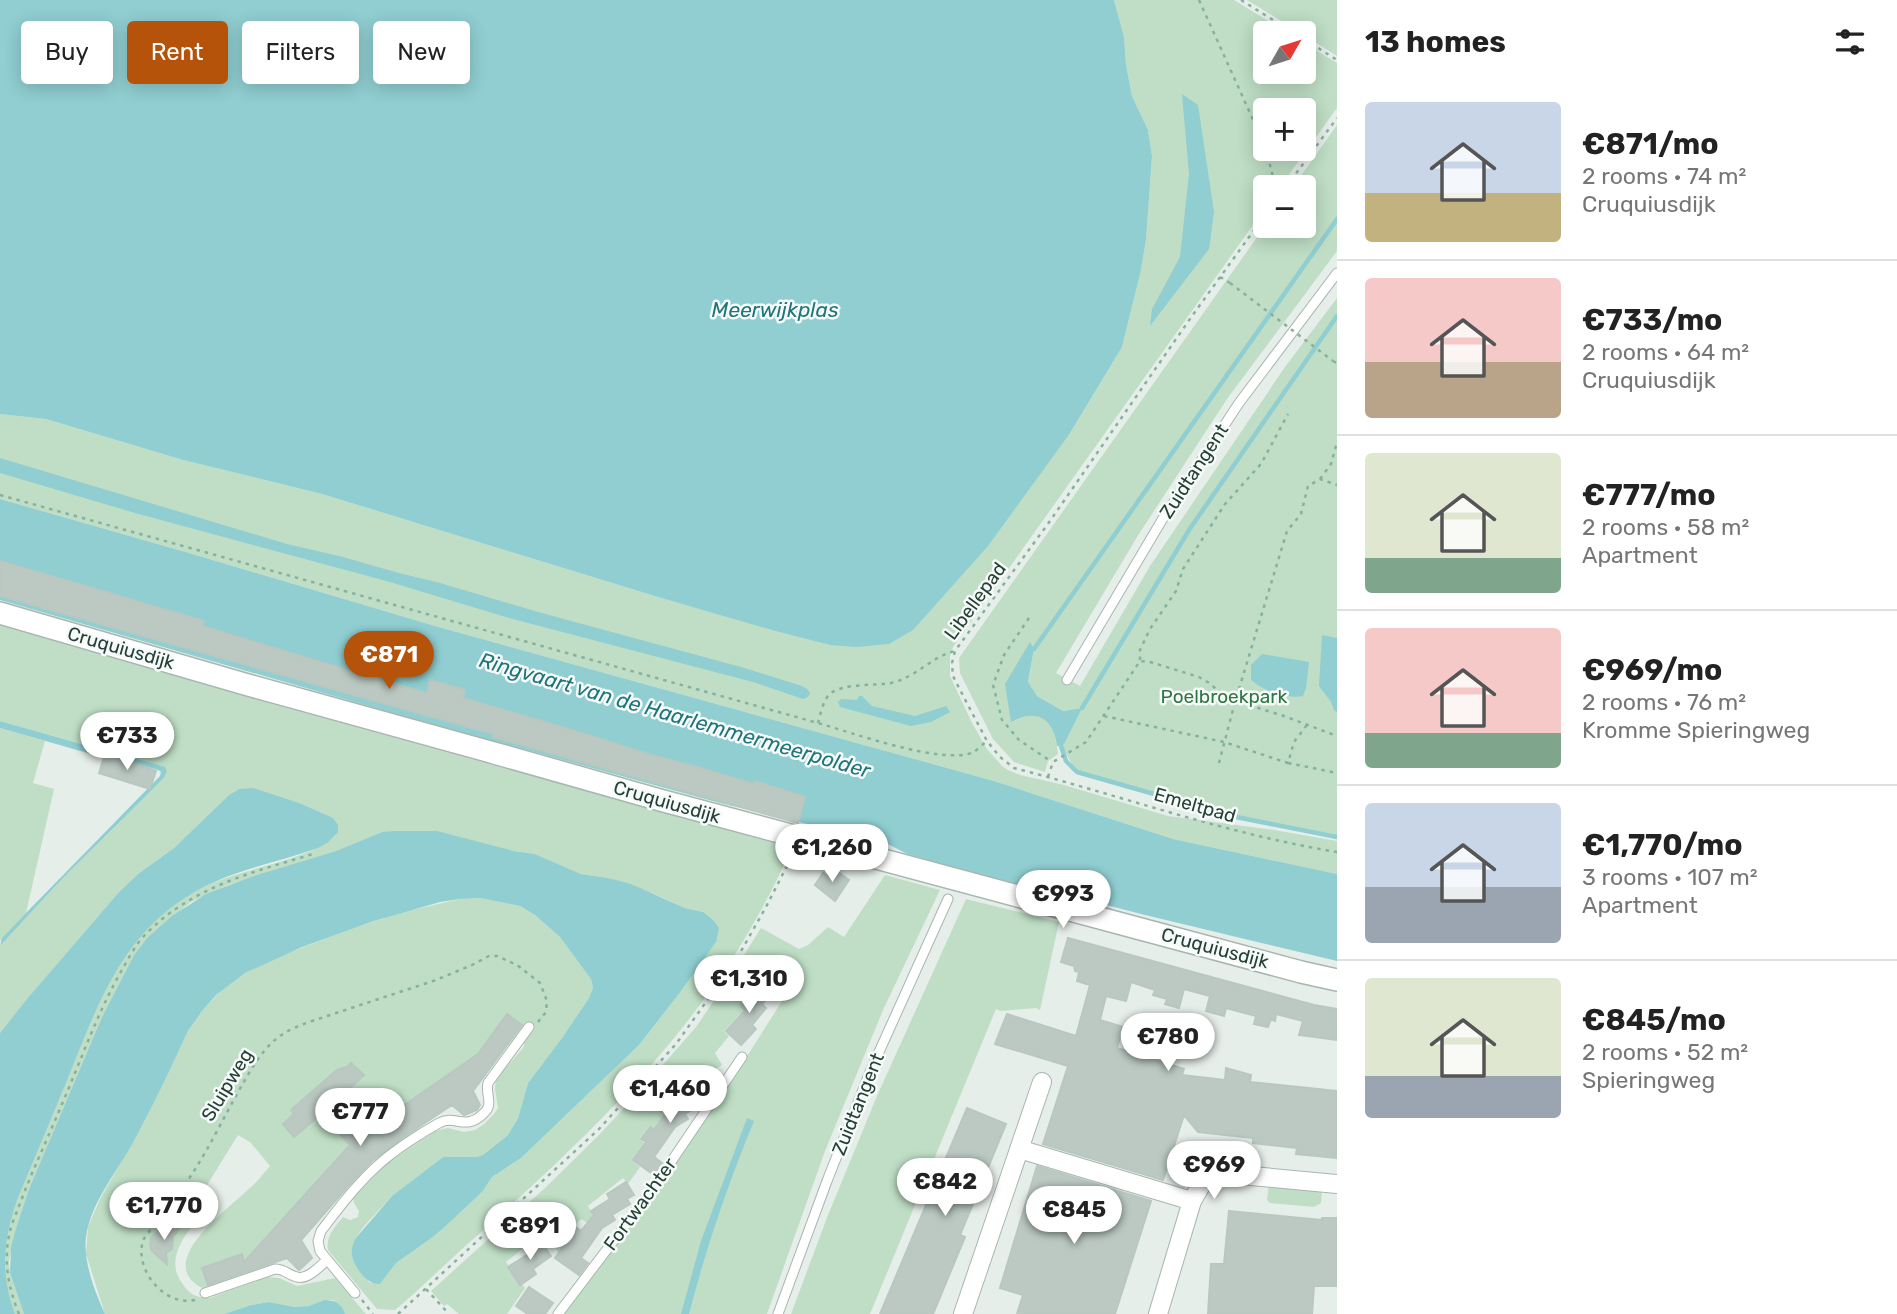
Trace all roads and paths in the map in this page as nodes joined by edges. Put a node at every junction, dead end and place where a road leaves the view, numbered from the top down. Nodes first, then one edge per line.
1 (1199, 0) edge
2 (1241, 0) edge
3 (1275, 21) edge
4 (1316, 47) edge
5 (1337, 60) edge
6 (1337, 118) edge
7 (1272, 175) edge
8 (1295, 175) edge
9 (1253, 231) edge
10 (1337, 273) edge
11 (1220, 276) junction
12 (1335, 362) edge
13 (1288, 414) dead end
14 (1337, 442) edge
15 (1320, 479) junction
16 (1337, 485) edge
17 (0, 495) edge
18 (0, 613) edge
19 (1029, 618) dead end
20 (955, 651) junction
21 (1140, 661) junction
22 (1067, 680) dead end
23 (1235, 702) junction
24 (1104, 716) junction
25 (818, 723) junction
26 (1307, 725) junction
27 (1337, 736) edge
28 (987, 741) junction
29 (1224, 742) junction
30 (1053, 762) junction
31 (1219, 763) dead end
32 (1288, 763) junction
33 (1337, 773) edge
34 (1048, 777) junction
35 (799, 838) junction
36 (1337, 852) edge
37 (313, 854) dead end
38 (948, 899) dead end
39 (1337, 980) edge
40 (529, 1027) joint
41 (742, 1057) dead end
42 (1042, 1082) dead end
43 (1019, 1149) junction
44 (1337, 1184) edge
45 (1192, 1201) junction
46 (327, 1259) junction
47 (426, 1289) junction
48 (205, 1293) joint
49 (355, 1293) joint
50 (445, 1310) junction
51 (19, 1314) edge
52 (373, 1314) edge
53 (398, 1314) edge
54 (440, 1314) edge
55 (449, 1314) edge
56 (558, 1314) edge
57 (778, 1314) edge
58 (963, 1314) edge
59 (1158, 1314) edge

1 - 7 path
2 - 3 path
4 - 5 path
6 - 8 path
9 - 11 path, Libellepad
10 - 22 lane, Zuidtangent
11 - 12 path, bridge
11 - 20 path, Libellepad
13 - 21 path
14 - 15 path
15 - 16 path
15 - 23 path
17 - 25 path
18 - 35 street, Cruquiusdijk
19 - 30 path
20 - 25 path
20 - 28 path, Libellepad
21 - 23 path
21 - 24 path
23 - 26 path
23 - 29 path
24 - 29 path
24 - 30 path
25 - 28 path
26 - 27 path
26 - 32 path
28 - 34 path, Libellepad
29 - 31 path
29 - 32 path
30 - 34 path
32 - 33 path
34 - 36 path, Emeltpad
35 - 39 street, Cruquiusdijk
35 - 47 path
37 - 51 path
38 - 57 lane, Zuidtangent
40 - 46 lane
40 - 48 path, Sluipweg
41 - 56 lane, Fortwachter
42 - 43 street
43 - 45 street
43 - 58 street
44 - 45 street
45 - 59 street
46 - 48 lane
46 - 49 lane
47 - 50 path
47 - 53 path
49 - 52 path
50 - 54 path
50 - 55 path

